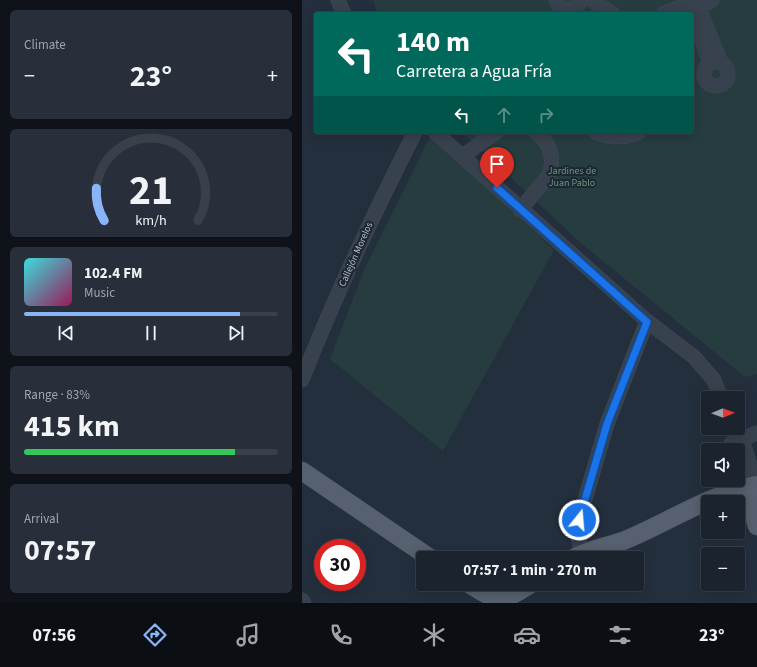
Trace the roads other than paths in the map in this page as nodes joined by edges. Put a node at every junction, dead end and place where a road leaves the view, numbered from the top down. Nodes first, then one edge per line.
1 (338, 0) edge
2 (556, 0) edge
3 (712, 0) edge
4 (583, 2) edge
5 (692, 8) edge
6 (343, 12) edge
7 (596, 12) edge
8 (608, 12) edge
9 (673, 12) edge
10 (694, 13) edge
11 (716, 63) dead end
12 (414, 134) edge
13 (437, 134) edge
14 (493, 134) edge
15 (544, 134) edge
16 (604, 134) edge
17 (634, 134) edge
18 (463, 156) junction
19 (520, 210) junction
20 (647, 322) junction
21 (302, 380) edge
22 (718, 391) edge
23 (757, 433) edge
24 (736, 440) edge
25 (302, 471) edge
26 (745, 476) edge
27 (752, 487) edge
28 (757, 526) edge
29 (420, 551) edge
30 (578, 551) edge
31 (593, 551) edge
32 (479, 591) edge
33 (520, 591) edge
34 (302, 600) edge
35 (505, 601) edge
36 (304, 603) edge

1 - 6 street
2 - 4 street
3 - 5 street
4 - 7 street
4 - 8 street
5 - 9 street
10 - 11 street
12 - 21 street, Callejón Morelos
13 - 18 street
14 - 18 street
15 - 19 street
16 - 17 street
18 - 19 street
19 - 20 street
20 - 22 street
20 - 30 street
23 - 24 street
24 - 27 street
25 - 29 main road
26 - 27 street
27 - 28 main road
27 - 31 main road
32 - 35 main road
33 - 35 main road
34 - 36 street

